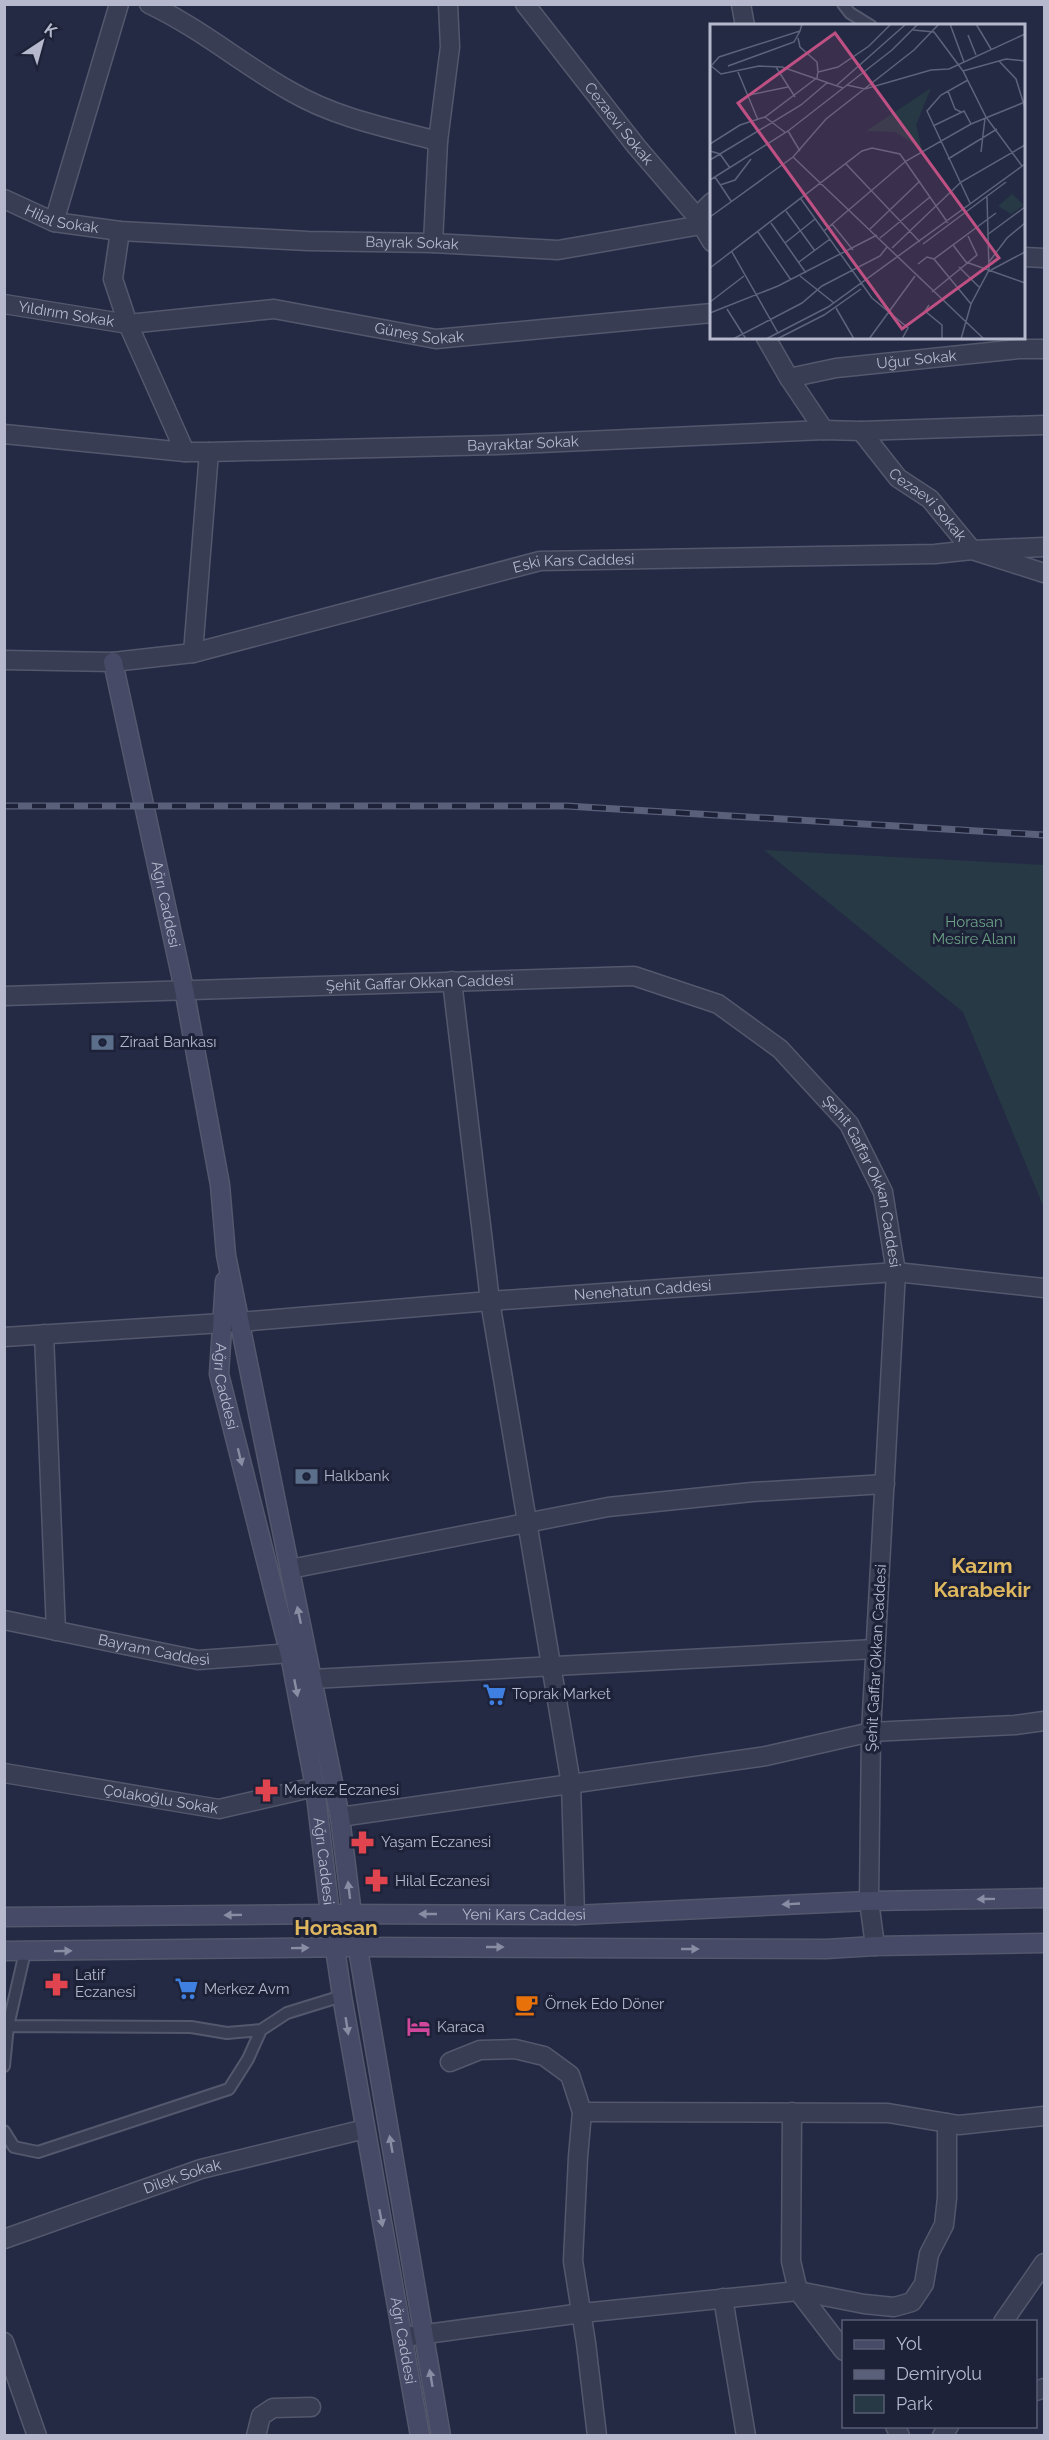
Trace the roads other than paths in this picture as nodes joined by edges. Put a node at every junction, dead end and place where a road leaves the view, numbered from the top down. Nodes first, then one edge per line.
1 (119, 4) edge
2 (149, 4) edge
3 (448, 4) edge
4 (525, 4) edge
5 (741, 4) edge
6 (843, 4) edge
7 (745, 24) edge
8 (869, 24) edge
9 (438, 141) junction
10 (4, 199) edge
11 (710, 204) edge
12 (699, 221) junction
13 (54, 222) junction
14 (120, 231) junction
15 (710, 240) edge
16 (433, 243) junction
17 (1025, 257) edge
18 (1044, 258) edge
19 (4, 304) edge
20 (710, 313) edge
21 (128, 324) junction
22 (767, 339) edge
23 (1044, 349) edge
24 (789, 378) junction
25 (1044, 425) edge
26 (824, 430) junction
27 (861, 431) junction
28 (4, 434) edge
29 (185, 452) junction
30 (209, 452) junction
31 (1044, 547) edge
32 (972, 550) junction
33 (1044, 573) edge
34 (192, 653) junction
35 (4, 660) edge
36 (113, 662) junction
37 (452, 981) junction
38 (184, 989) junction
39 (4, 996) edge
40 (896, 1272) junction
41 (1044, 1288) edge
42 (490, 1301) junction
43 (231, 1322) junction
44 (44, 1334) junction
45 (4, 1337) edge
46 (885, 1484) junction
47 (528, 1522) junction
48 (290, 1569) junction
49 (4, 1620) edge
50 (56, 1631) junction
51 (875, 1649) junction
52 (298, 1653) junction
53 (552, 1666) junction
54 (312, 1679) junction
55 (1044, 1721) edge
56 (871, 1732) junction
57 (4, 1773) edge
58 (572, 1784) junction
59 (315, 1787) junction
60 (340, 1817) junction
61 (1044, 1898) edge
62 (869, 1901) junction
63 (330, 1914) junction
64 (352, 1914) junction
65 (575, 1915) junction
66 (4, 1917) edge
67 (1044, 1943) edge
68 (875, 1946) junction
69 (335, 1947) junction
70 (358, 1947) junction
71 (4, 1951) edge
72 (25, 1952) junction
73 (342, 1996) junction
74 (8, 2026) junction
75 (261, 2030) junction
76 (450, 2062) dead end
77 (4, 2066) edge
78 (582, 2112) junction
79 (792, 2112) junction
80 (1044, 2116) edge
81 (947, 2123) junction
82 (365, 2129) junction
83 (4, 2131) edge
84 (4, 2239) edge
85 (1044, 2263) edge
86 (798, 2291) junction
87 (723, 2298) junction
88 (582, 2313) junction
89 (1004, 2320) edge
90 (424, 2334) junction
91 (404, 2337) junction
92 (4, 2342) edge
93 (842, 2350) edge
94 (311, 2407) dead end
95 (37, 2436) edge
96 (256, 2436) edge
97 (420, 2436) edge
98 (441, 2436) edge
99 (597, 2436) edge
100 (746, 2436) edge

1 - 13 street
2 - 9 street
3 - 9 street
4 - 12 street, Cezaevi Sokak
5 - 7 street
6 - 8 lane
9 - 16 street
10 - 13 street, Hilal Sokak
11 - 12 street
12 - 15 street, Cezaevi Sokak
12 - 16 street, Bayrak Sokak
13 - 14 street, Hilal Sokak
14 - 16 street, Bayrak Sokak
14 - 21 street
17 - 18 street
19 - 21 street, Yıldırım Sokak
20 - 21 street, Güneş Sokak
21 - 29 street
22 - 24 street
23 - 24 street, Uğur Sokak
24 - 26 street
25 - 27 street, Bayraktar Sokak
26 - 27 street, Bayraktar Sokak
26 - 30 street, Bayraktar Sokak
27 - 32 street, Cezaevi Sokak
28 - 29 street, Bayraktar Sokak
29 - 30 street, Bayraktar Sokak
30 - 34 street
31 - 32 street, Eski Kars Caddesi
32 - 33 street
32 - 34 street, Eski Kars Caddesi
34 - 36 street, Eski Kars Caddesi
35 - 36 street, Eski Kars Caddesi
36 - 38 main road, Ağrı Caddesi
37 - 38 street, Şehit Gaffar Okkan Caddesi
37 - 40 street, Şehit Gaffar Okkan Caddesi
37 - 42 street
38 - 39 street, Şehit Gaffar Okkan Caddesi
38 - 43 main road, Ağrı Caddesi
40 - 41 street, Nenehatun Caddesi
40 - 42 street, Nenehatun Caddesi
40 - 46 street, Şehit Gaffar Okkan Caddesi
42 - 43 street, Nenehatun Caddesi
42 - 47 street
43 - 44 street, Nenehatun Caddesi
43 - 48 main road, Ağrı Caddesi
43 -> 52 main road, Ağrı Caddesi
44 - 45 street, Nenehatun Caddesi
44 - 50 street
46 - 47 street
46 - 51 street, Şehit Gaffar Okkan Caddesi
47 - 48 street
47 - 53 street
52 -> 48 main road, Ağrı Caddesi
49 - 50 street, Bayram Caddesi
50 - 52 street, Bayram Caddesi
51 - 53 street
51 - 56 street, Şehit Gaffar Okkan Caddesi
52 - 54 main road, Ağrı Caddesi
52 -> 59 main road, Ağrı Caddesi
53 - 54 street
53 - 58 street
54 - 60 main road, Ağrı Caddesi
55 - 56 street
56 - 58 street
56 - 62 street, Şehit Gaffar Okkan Caddesi
57 - 59 street, Çolakoğlu Sokak
58 - 60 street
58 - 65 street
59 - 63 main road, Ağrı Caddesi
64 -> 60 main road, Ağrı Caddesi
61 -> 62 main road, Yeni Kars Caddesi
62 -> 65 main road, Yeni Kars Caddesi
62 - 68 street, Şehit Gaffar Okkan Caddesi
63 - 64 main road, Yeni Kars Caddesi
63 -> 66 main road, Yeni Kars Caddesi
63 - 69 main road, Ağrı Caddesi
65 -> 64 main road, Yeni Kars Caddesi
64 - 70 main road, Ağrı Caddesi
67 - 68 main road
70 -> 68 main road
69 - 70 main road
72 -> 69 main road
69 - 73 main road, Ağrı Caddesi
90 -> 70 main road, Ağrı Caddesi
71 - 72 main road
72 - 74 lane
73 - 75 lane
73 -> 82 main road, Ağrı Caddesi
74 - 75 lane
74 - 77 lane
75 - 83 lane
76 - 78 street
78 - 79 street
78 - 88 street
79 - 81 street
79 - 86 street
80 - 81 street
81 - 86 street
82 - 84 street, Dilek Sokak
82 -> 91 main road, Ağrı Caddesi
85 - 89 street
86 - 87 street
86 - 93 street
87 - 88 street
87 - 100 street
88 - 90 street
88 - 99 street
90 - 91 street
98 -> 90 main road, Ağrı Caddesi
91 - 97 main road, Ağrı Caddesi
92 - 95 street
94 - 96 street

